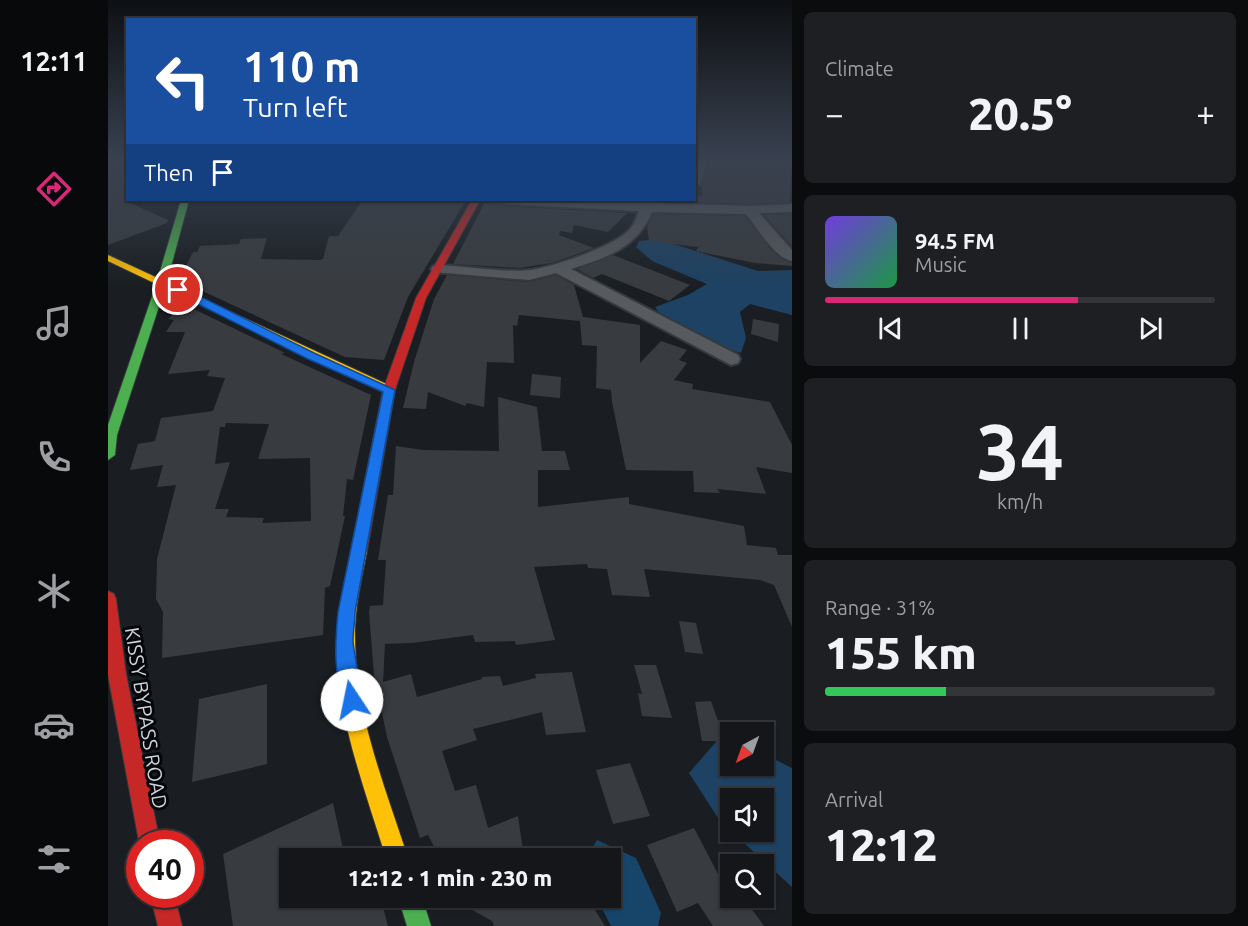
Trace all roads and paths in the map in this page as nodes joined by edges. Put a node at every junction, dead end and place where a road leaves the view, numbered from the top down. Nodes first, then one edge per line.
1 (185, 201) edge
2 (475, 201) edge
3 (567, 201) edge
4 (608, 202) edge
5 (690, 203) edge
6 (647, 208) junction
7 (792, 208) edge
8 (750, 210) junction
9 (792, 257) edge
10 (108, 258) edge
11 (556, 267) junction
12 (438, 269) junction
13 (162, 281) junction
14 (731, 359) dead end
15 (389, 390) junction
16 (108, 455) edge
17 (108, 599) edge
18 (112, 675) edge
19 (146, 830) edge
20 (394, 848) edge
21 (166, 908) edge
22 (413, 908) edge
23 (170, 926) edge
24 (419, 926) edge

1 - 13 street
2 - 12 street
3 - 4 street
4 - 6 street
5 - 6 street
5 - 8 street
6 - 11 street
7 - 8 street
8 - 9 street
10 - 13 street
11 - 12 street
11 - 14 street
12 - 15 street
13 - 15 street
13 - 16 street
15 - 20 street
17 - 18 street, KISSY BYPASS ROAD
18 - 19 street, KISSY BYPASS ROAD
21 - 23 street
22 - 24 street

